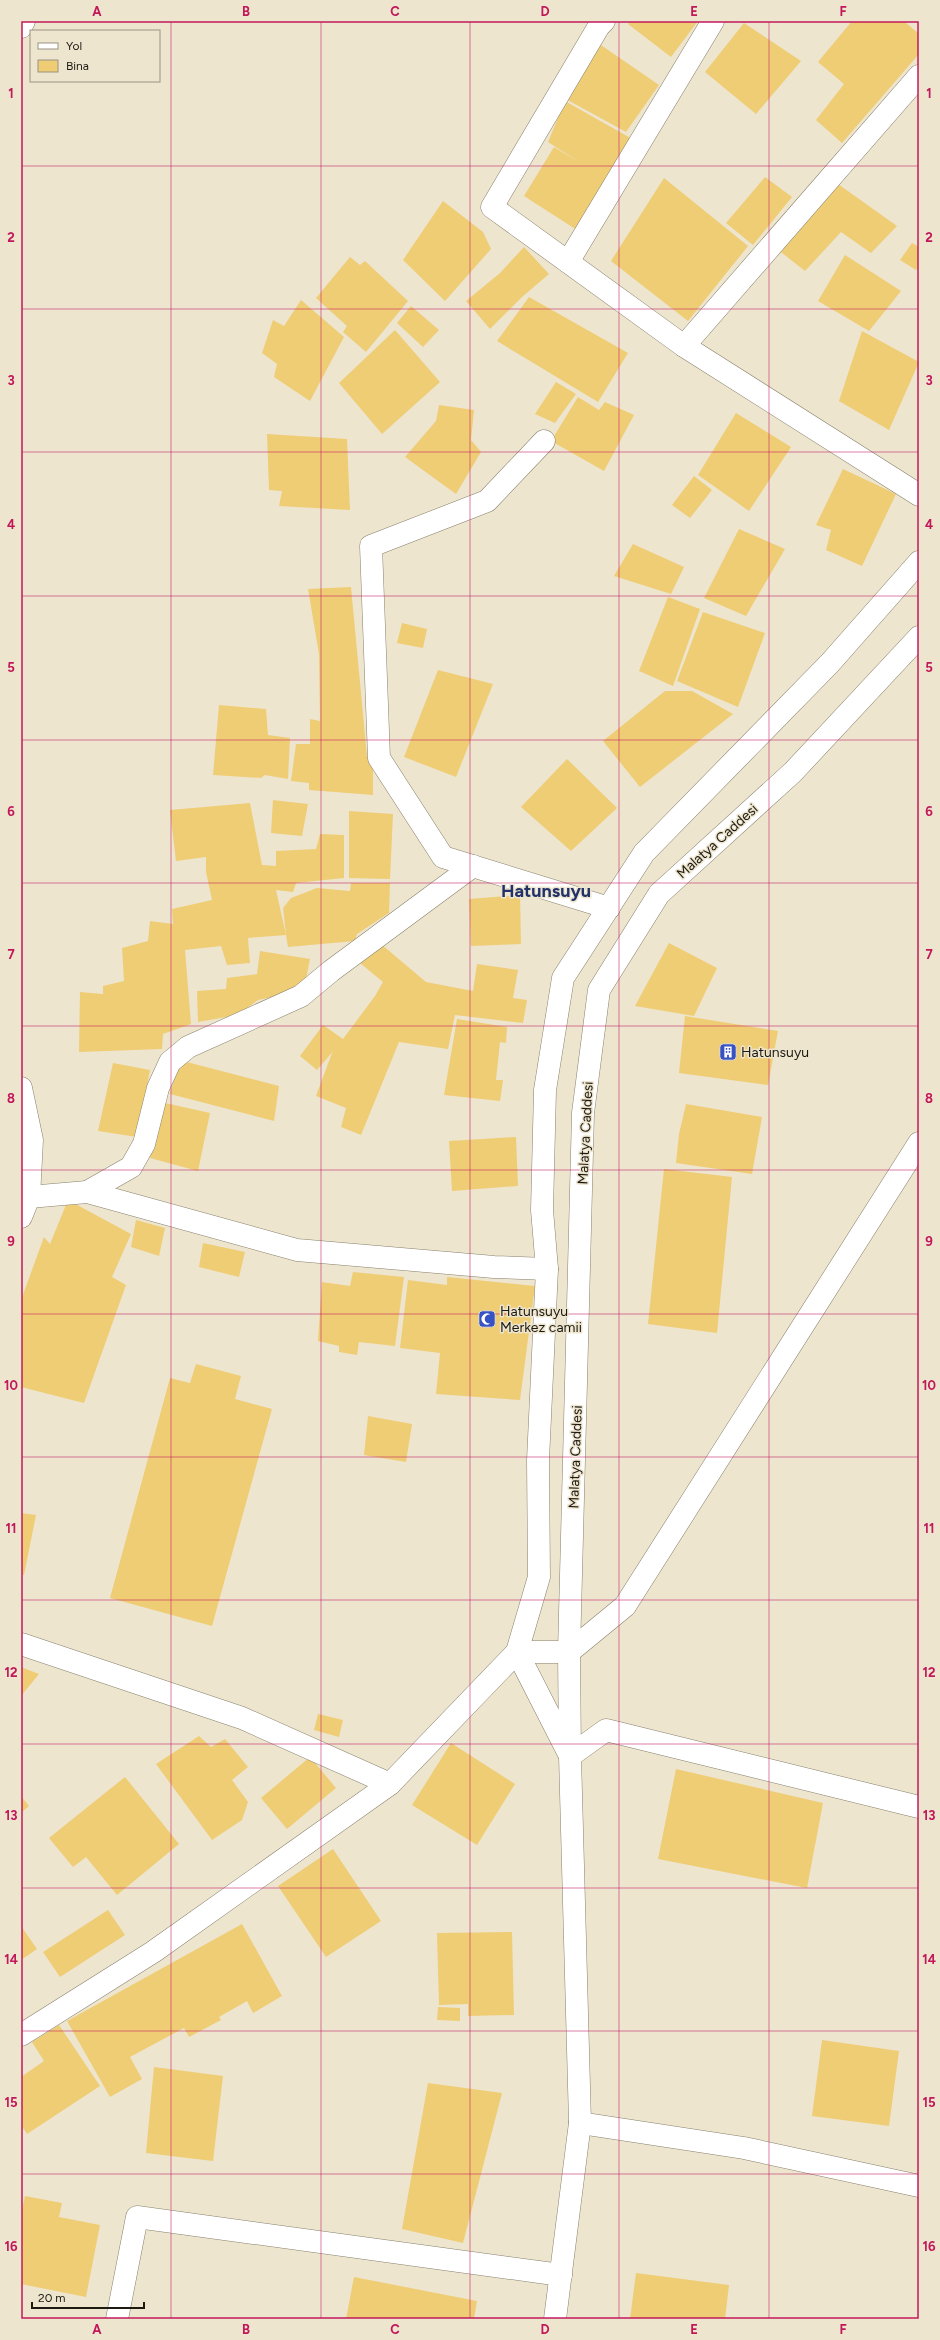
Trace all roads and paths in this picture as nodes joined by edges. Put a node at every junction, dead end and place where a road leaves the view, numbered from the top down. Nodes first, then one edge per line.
1 (24, 21) edge
2 (604, 21) edge
3 (713, 21) edge
4 (21, 27) edge
5 (919, 76) edge
6 (568, 262) junction
7 (684, 346) junction
8 (544, 441) dead end
9 (919, 494) edge
10 (919, 562) edge
11 (919, 637) edge
12 (443, 857) junction
13 (473, 866) junction
14 (449, 884) junction
15 (609, 908) junction
16 (21, 1088) edge
17 (919, 1143) edge
18 (87, 1192) junction
19 (30, 1197) junction
20 (21, 1217) edge
21 (547, 1269) junction
22 (21, 1644) edge
23 (517, 1652) junction
24 (570, 1652) junction
25 (570, 1756) junction
26 (390, 1784) junction
27 (919, 1807) edge
28 (21, 2035) edge
29 (580, 2124) junction
30 (919, 2186) edge
31 (560, 2275) junction
32 (117, 2319) edge
33 (555, 2319) edge

1 - 4 street
2 - 6 street
3 - 6 street
5 - 7 street
6 - 7 street
7 - 9 street
8 - 12 street
10 - 15 street
11 - 24 street, Malatya Caddesi
12 - 13 street
12 - 14 street
13 - 14 street
13 - 15 street
14 - 18 street
15 - 21 street
16 - 19 street
17 - 24 street
18 - 19 street
18 - 21 street
19 - 20 street
21 - 23 street
22 - 26 street
23 - 24 street
23 - 25 street
23 - 26 street
24 - 25 street, Malatya Caddesi
25 - 27 street
25 - 29 street, Malatya Caddesi
26 - 28 street
29 - 30 street
29 - 31 street, Malatya Caddesi
31 - 32 street
31 - 33 street, Malatya Caddesi

